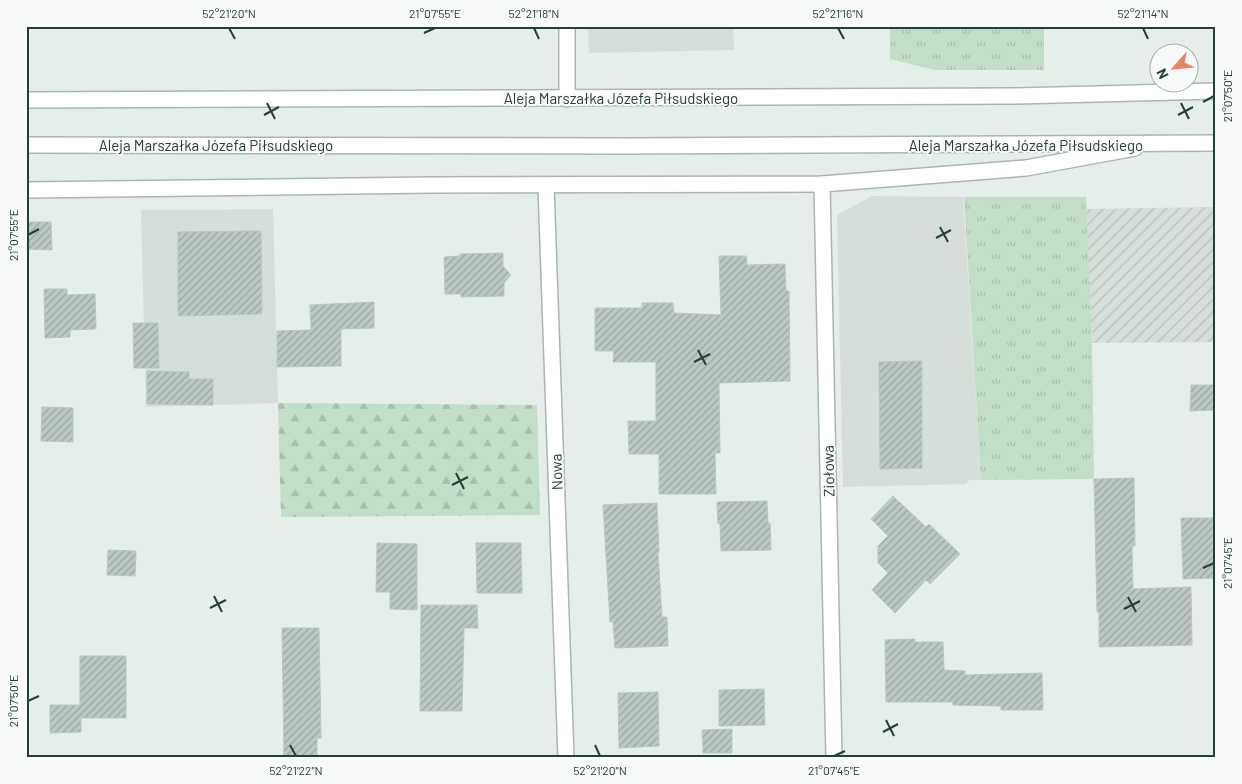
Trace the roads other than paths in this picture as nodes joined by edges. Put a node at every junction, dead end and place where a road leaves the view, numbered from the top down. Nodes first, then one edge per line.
1 (567, 26) edge
2 (1216, 91) edge
3 (567, 98) junction
4 (26, 100) edge
5 (1216, 143) edge
6 (1154, 144) junction
7 (26, 145) edge
8 (822, 184) junction
9 (546, 186) junction
10 (26, 190) edge
11 (566, 758) edge
12 (834, 758) edge

1 - 3 main road
2 - 3 main road, Aleja Marszałka Józefa Piłsudskiego
3 - 4 main road, Aleja Marszałka Józefa Piłsudskiego
5 - 6 main road, Aleja Marszałka Józefa Piłsudskiego
6 - 7 main road, Aleja Marszałka Józefa Piłsudskiego
6 - 8 main road
8 - 9 main road
8 - 12 main road, Ziołowa
9 - 10 main road
9 - 11 main road, Nowa

